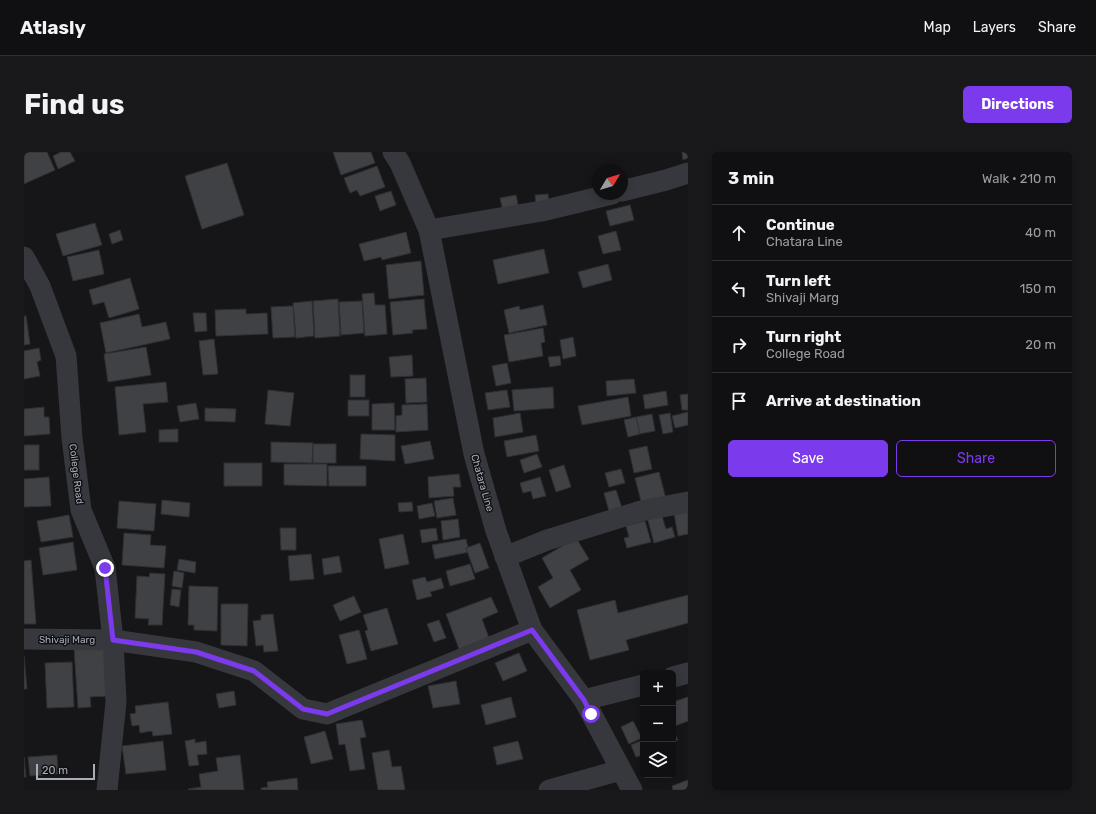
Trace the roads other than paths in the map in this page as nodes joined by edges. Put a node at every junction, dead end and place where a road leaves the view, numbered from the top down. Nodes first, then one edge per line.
1 (392, 152) edge
2 (688, 173) edge
3 (628, 190) edge
4 (592, 199) edge
5 (429, 230) junction
6 (24, 257) edge
7 (688, 502) edge
8 (505, 558) junction
9 (532, 630) junction
10 (24, 640) edge
11 (113, 640) junction
12 (688, 673) edge
13 (676, 676) edge
14 (640, 686) edge
15 (584, 700) junction
16 (621, 770) junction
17 (107, 790) edge
18 (549, 790) edge
19 (632, 790) edge

1 - 5 street, Chatara Line
2 - 3 street
4 - 5 street
5 - 8 street, Chatara Line
6 - 11 street, College Road
7 - 8 street
8 - 9 street, Chatara Line
9 - 11 street, Shivaji Marg
9 - 15 street, Chatara Line
10 - 11 street, Shivaji Marg
11 - 17 street, College Road
12 - 13 street
14 - 15 street
15 - 16 street, Chatara Line
16 - 18 street
16 - 19 street, Chatara Line

